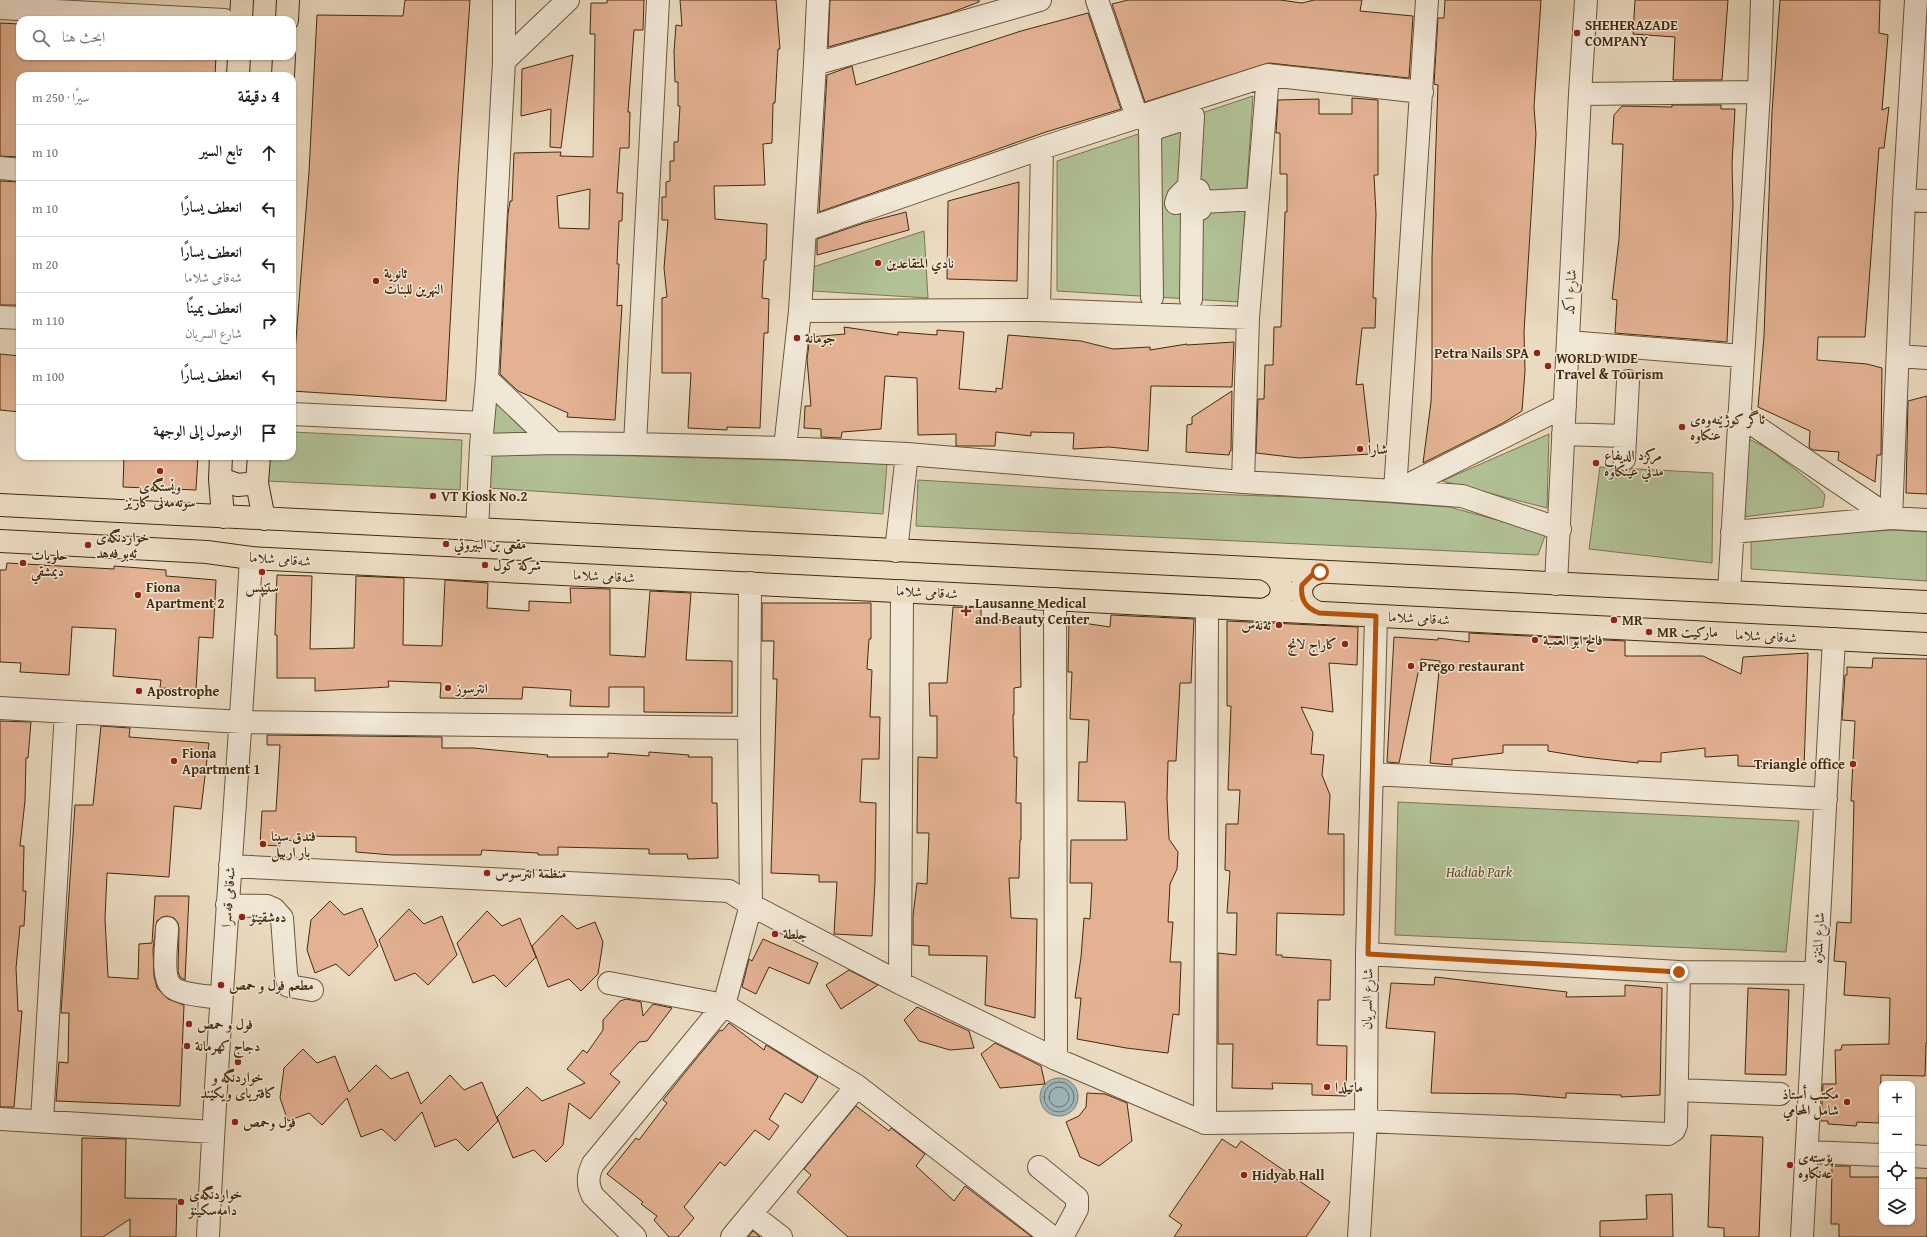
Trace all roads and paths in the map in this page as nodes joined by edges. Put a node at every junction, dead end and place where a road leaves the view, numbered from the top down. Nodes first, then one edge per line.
1 (242, 0) edge
2 (288, 0) edge
3 (504, 0) edge
4 (568, 0) edge
5 (658, 0) edge
6 (818, 0) edge
7 (1040, 0) edge
8 (1097, 0) edge
9 (1427, 0) edge
10 (1586, 0) edge
11 (1762, 0) edge
12 (1916, 0) edge
13 (0, 8) edge
14 (149, 16) edge
15 (241, 16) edge
16 (287, 16) edge
17 (239, 60) edge
18 (284, 60) edge
19 (504, 61) junction
20 (815, 64) junction
21 (238, 72) edge
22 (283, 72) edge
23 (1268, 76) junction
24 (1422, 92) junction
25 (1759, 92) junction
26 (1580, 94) junction
27 (1137, 117) junction
28 (1042, 148) junction
29 (0, 168) edge
30 (16, 170) edge
31 (1258, 199) junction
32 (1904, 200) junction
33 (1190, 201) junction
34 (1927, 201) edge
35 (1151, 202) junction
36 (805, 230) junction
37 (1152, 297) dead end
38 (1191, 299) dead end
39 (1039, 310) junction
40 (800, 311) junction
41 (0, 317) edge
42 (16, 318) edge
43 (1248, 318) junction
44 (1568, 342) junction
45 (1742, 356) junction
46 (1898, 356) junction
47 (1927, 358) edge
48 (487, 379) junction
49 (1628, 381) dead end
50 (1565, 406) junction
51 (296, 414) edge
52 (1739, 415) junction
53 (483, 423) junction
54 (1563, 434) junction
55 (1624, 436) junction
56 (554, 443) junction
57 (635, 444) junction
58 (481, 446) junction
59 (785, 448) junction
60 (907, 454) junction
61 (1624, 459) dead end
62 (221, 460) edge
63 (259, 460) edge
64 (220, 479) junction
65 (1243, 482) junction
66 (258, 483) junction
67 (1395, 491) junction
68 (0, 505) edge
69 (223, 517) junction
70 (1891, 518) junction
71 (264, 519) junction
72 (1927, 520) edge
73 (1560, 529) junction
74 (477, 530) junction
75 (1732, 532) junction
76 (0, 541) edge
77 (896, 551) junction
78 (251, 558) junction
79 (1264, 569) junction
80 (1320, 572) junction
81 (750, 583) junction
82 (1556, 584) junction
83 (902, 591) junction
84 (1729, 592) junction
85 (1055, 599) junction
86 (1927, 602) edge
87 (1207, 607) junction
88 (1261, 610) junction
89 (1319, 613) junction
90 (1376, 616) junction
91 (1834, 640) junction
92 (1927, 644) edge
93 (0, 708) edge
94 (66, 712) junction
95 (242, 722) junction
96 (749, 728) junction
97 (1373, 774) junction
98 (1826, 799) junction
99 (230, 866) junction
100 (227, 905) junction
101 (751, 905) junction
102 (167, 928) dead end
103 (1368, 954) junction
104 (1679, 972) junction
105 (1816, 973) junction
106 (609, 983) dead end
107 (900, 983) junction
108 (312, 990) dead end
109 (221, 998) junction
110 (724, 1005) junction
111 (1056, 1059) junction
112 (857, 1086) junction
113 (1677, 1090) junction
114 (1780, 1094) dead end
115 (0, 1119) edge
116 (1366, 1121) junction
117 (42, 1122) junction
118 (1205, 1123) junction
119 (213, 1132) junction
120 (1807, 1152) junction
121 (1879, 1155) edge
122 (1915, 1156) edge
123 (1927, 1157) edge
124 (1039, 1167) dead end
125 (751, 1214) junction
126 (208, 1237) edge
127 (635, 1237) edge
128 (732, 1237) edge
129 (781, 1237) edge
130 (1052, 1237) edge
131 (1062, 1237) edge
132 (1359, 1237) edge
133 (1802, 1237) edge

1 - 15 main road
2 - 16 main road
3 - 19 street
4 - 19 street
5 - 57 street
6 - 20 street
7 - 20 street
8 - 27 street
9 - 24 street
10 - 26 street, شارع اكد
11 - 25 street
12 - 32 street
13 - 14 street
17 - 21 main road
18 - 22 main road
19 - 48 street
20 - 36 street
23 - 24 street
23 - 27 street
23 - 31 street
24 - 67 street
25 - 26 street
25 - 45 street
26 - 44 street, شارع اكد
27 - 28 street
28 - 36 street
28 - 39 street
29 - 30 street
31 - 33 street
31 - 43 street
32 - 34 street
32 - 46 street
33 - 35 street
33 - 35 street
33 - 38 street
35 - 37 street
36 - 40 street
39 - 40 street
39 - 43 street
40 - 59 street
41 - 42 street
43 - 65 street
44 - 45 street
44 - 50 street, شارع اكد
45 - 52 street
46 - 47 street
46 - 70 street
48 - 53 street
48 - 56 street
49 - 55 street
50 - 54 street, شارع اكد
50 - 67 street
51 - 53 street
52 - 70 street
52 - 75 street
53 - 58 street
54 - 55 street
54 - 73 street, شارع اكد
55 - 61 street
56 - 57 street
56 - 58 street
57 - 59 street
58 - 74 street
59 - 60 street
60 - 65 street
60 - 77 street
62 - 64 main road
63 - 66 main road
64 - 66 main road
64 - 69 main road
65 - 67 street
66 - 71 main road
67 - 73 street
68 - 69 main road
69 - 71 main road
70 - 72 street
70 - 75 street
71 - 74 main road
73 - 82 street, شارع اكد
74 - 77 main road
75 - 84 street
76 - 78 main road, شەقامی شلاما
77 - 79 main road
78 - 81 main road, شەقامی شلاما
78 - 95 street, شەقامی قەسرا
79 - 80 main road
79 - 88 main road
80 - 82 main road
80 - 89 main road
81 - 83 main road, شەقامی شلاما
81 - 96 street
82 - 84 main road
83 - 85 main road, شەقامی شلاما
83 - 107 street
84 - 86 main road
85 - 87 main road, شەقامی شلاما
85 - 111 street
87 - 88 main road, شەقامی شلاما
87 - 118 street
88 - 89 main road, شەقامی شلاما
89 - 90 main road, شەقامی شلاما
90 - 91 main road, شەقامی شلاما
90 - 97 street, شارع السريان
91 - 92 main road, شەقامی شلاما
91 - 98 street, شارع المتنزه
93 - 94 street
94 - 95 street
94 - 117 street
95 - 96 street
95 - 99 street, شەقامی قەسرا
96 - 101 street
97 - 98 street
97 - 103 street, شارع السريان
98 - 105 street, شارع المتنزه
99 - 100 street, شەقامی قەسرا
99 - 101 street
100 - 108 street
100 - 109 street, شەقامی قەسرا
101 - 107 street
101 - 110 street
102 - 109 street
103 - 104 street
103 - 116 street, شارع السريان
104 - 105 street
104 - 113 street
105 - 120 street, شارع المتنزه
106 - 110 street
107 - 111 street
109 - 119 street, شەقامی قەسرا
110 - 112 street
110 - 127 street
111 - 118 street
112 - 125 street
112 - 130 street
113 - 114 street
113 - 116 street
115 - 117 street
116 - 118 street
116 - 132 street, شارع السريان
117 - 119 street
119 - 126 street, شەقامی قەسرا
120 - 121 street
120 - 133 street, شارع المتنزه
122 - 123 street
124 - 131 street
125 - 128 street
125 - 129 street

